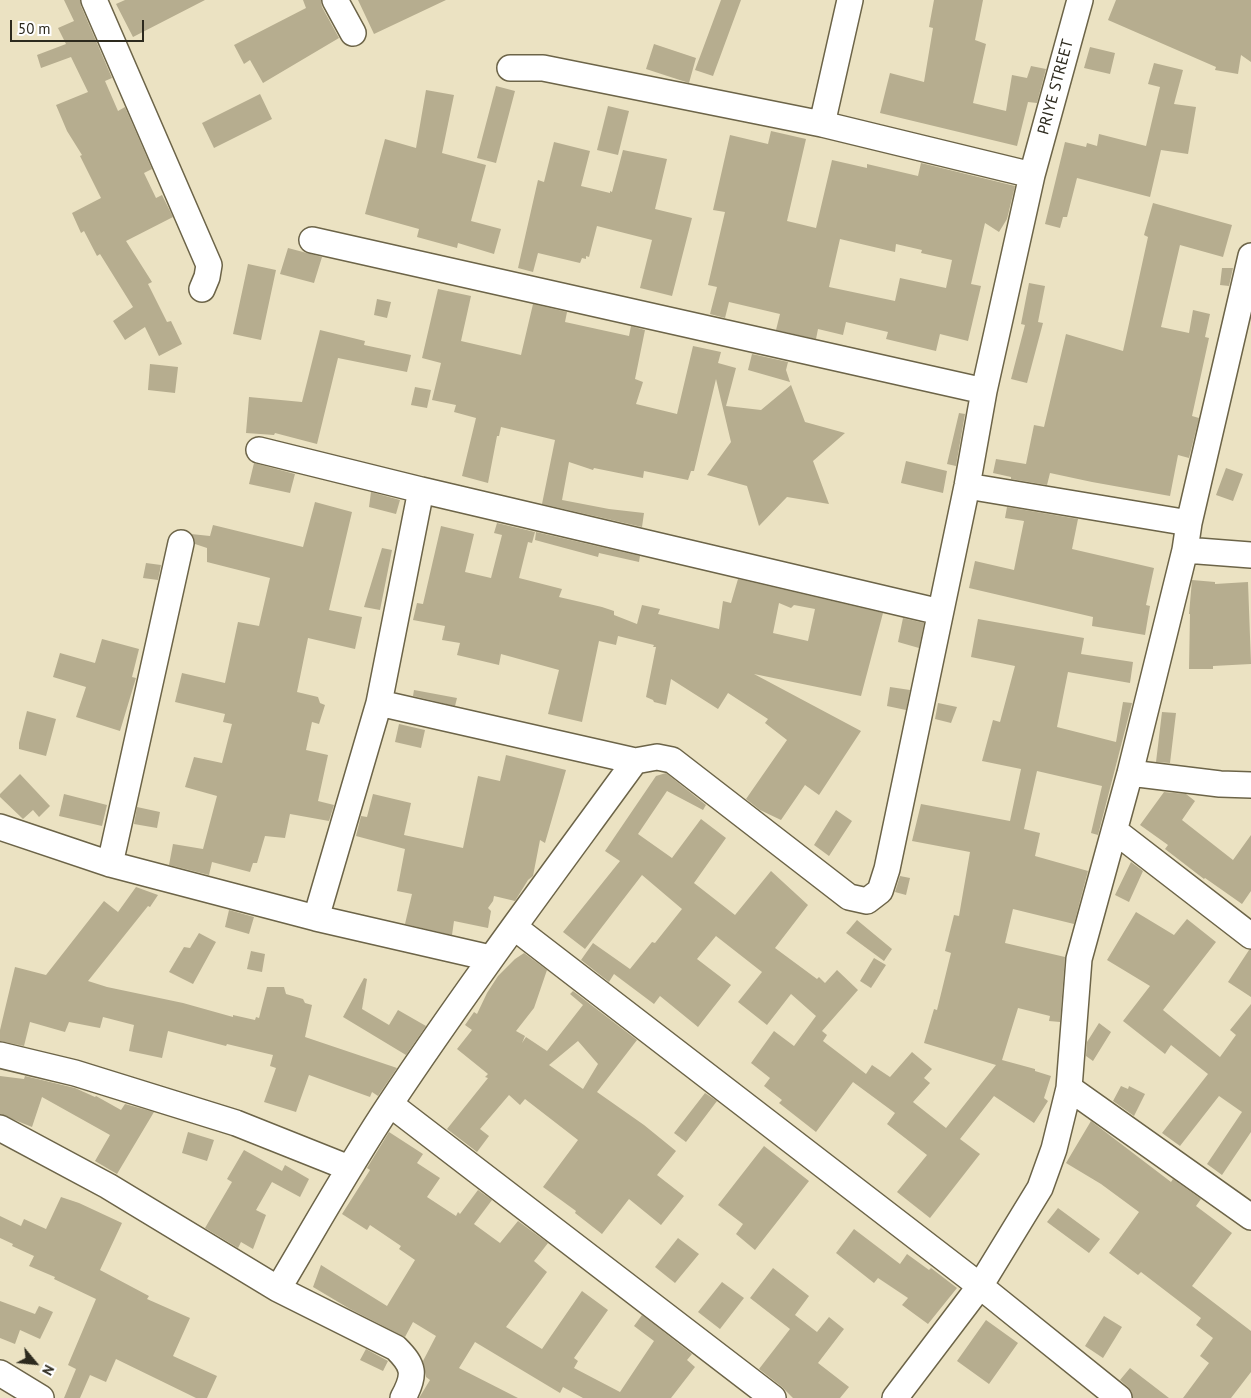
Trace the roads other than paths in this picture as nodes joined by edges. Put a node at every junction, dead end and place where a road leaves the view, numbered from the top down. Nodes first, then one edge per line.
1 (94, 0) edge
2 (335, 0) edge
3 (850, 0) edge
4 (1080, 0) edge
5 (353, 33) dead end
6 (510, 68) dead end
7 (822, 124) junction
8 (1032, 175) junction
9 (312, 240) dead end
10 (1251, 256) edge
11 (202, 289) dead end
12 (984, 391) junction
13 (259, 450) dead end
14 (967, 486) junction
15 (421, 490) junction
16 (1189, 523) junction
17 (181, 543) dead end
18 (1185, 550) junction
19 (1251, 555) edge
20 (940, 612) junction
21 (379, 703) junction
22 (634, 762) junction
23 (1130, 773) junction
24 (1251, 785) edge
25 (0, 827) edge
26 (1114, 831) junction
27 (110, 864) junction
28 (316, 918) junction
29 (514, 927) junction
30 (1251, 936) edge
31 (490, 958) junction
32 (0, 1055) edge
33 (1069, 1088) junction
34 (390, 1104) junction
35 (0, 1128) edge
36 (349, 1168) junction
37 (1251, 1218) edge
38 (980, 1286) junction
39 (278, 1289) junction
40 (0, 1372) edge
41 (41, 1398) edge
42 (403, 1398) edge
43 (773, 1398) edge
44 (895, 1398) edge
45 (1119, 1398) edge

1 - 11 street
2 - 5 street
3 - 7 street
4 - 8 street, PRIYE STREET
6 - 7 street
7 - 8 street
8 - 12 street, PRIYE STREET
9 - 12 street
10 - 16 street
12 - 14 street, PRIYE STREET
13 - 15 street
14 - 16 street
14 - 20 street, PRIYE STREET
15 - 20 street
15 - 21 street
16 - 18 street
17 - 27 street
18 - 19 street
18 - 23 street
20 - 22 street, PRIYE STREET
21 - 22 street
21 - 28 street
22 - 29 street
23 - 24 street
23 - 26 street
25 - 27 street
26 - 30 street
26 - 33 street
27 - 28 street
28 - 31 street
29 - 31 street
29 - 38 street
31 - 34 street
32 - 36 street
33 - 37 street
33 - 38 street
34 - 36 street
34 - 43 street
35 - 39 street
36 - 39 street
38 - 44 street
38 - 45 street
39 - 42 street
40 - 41 street

